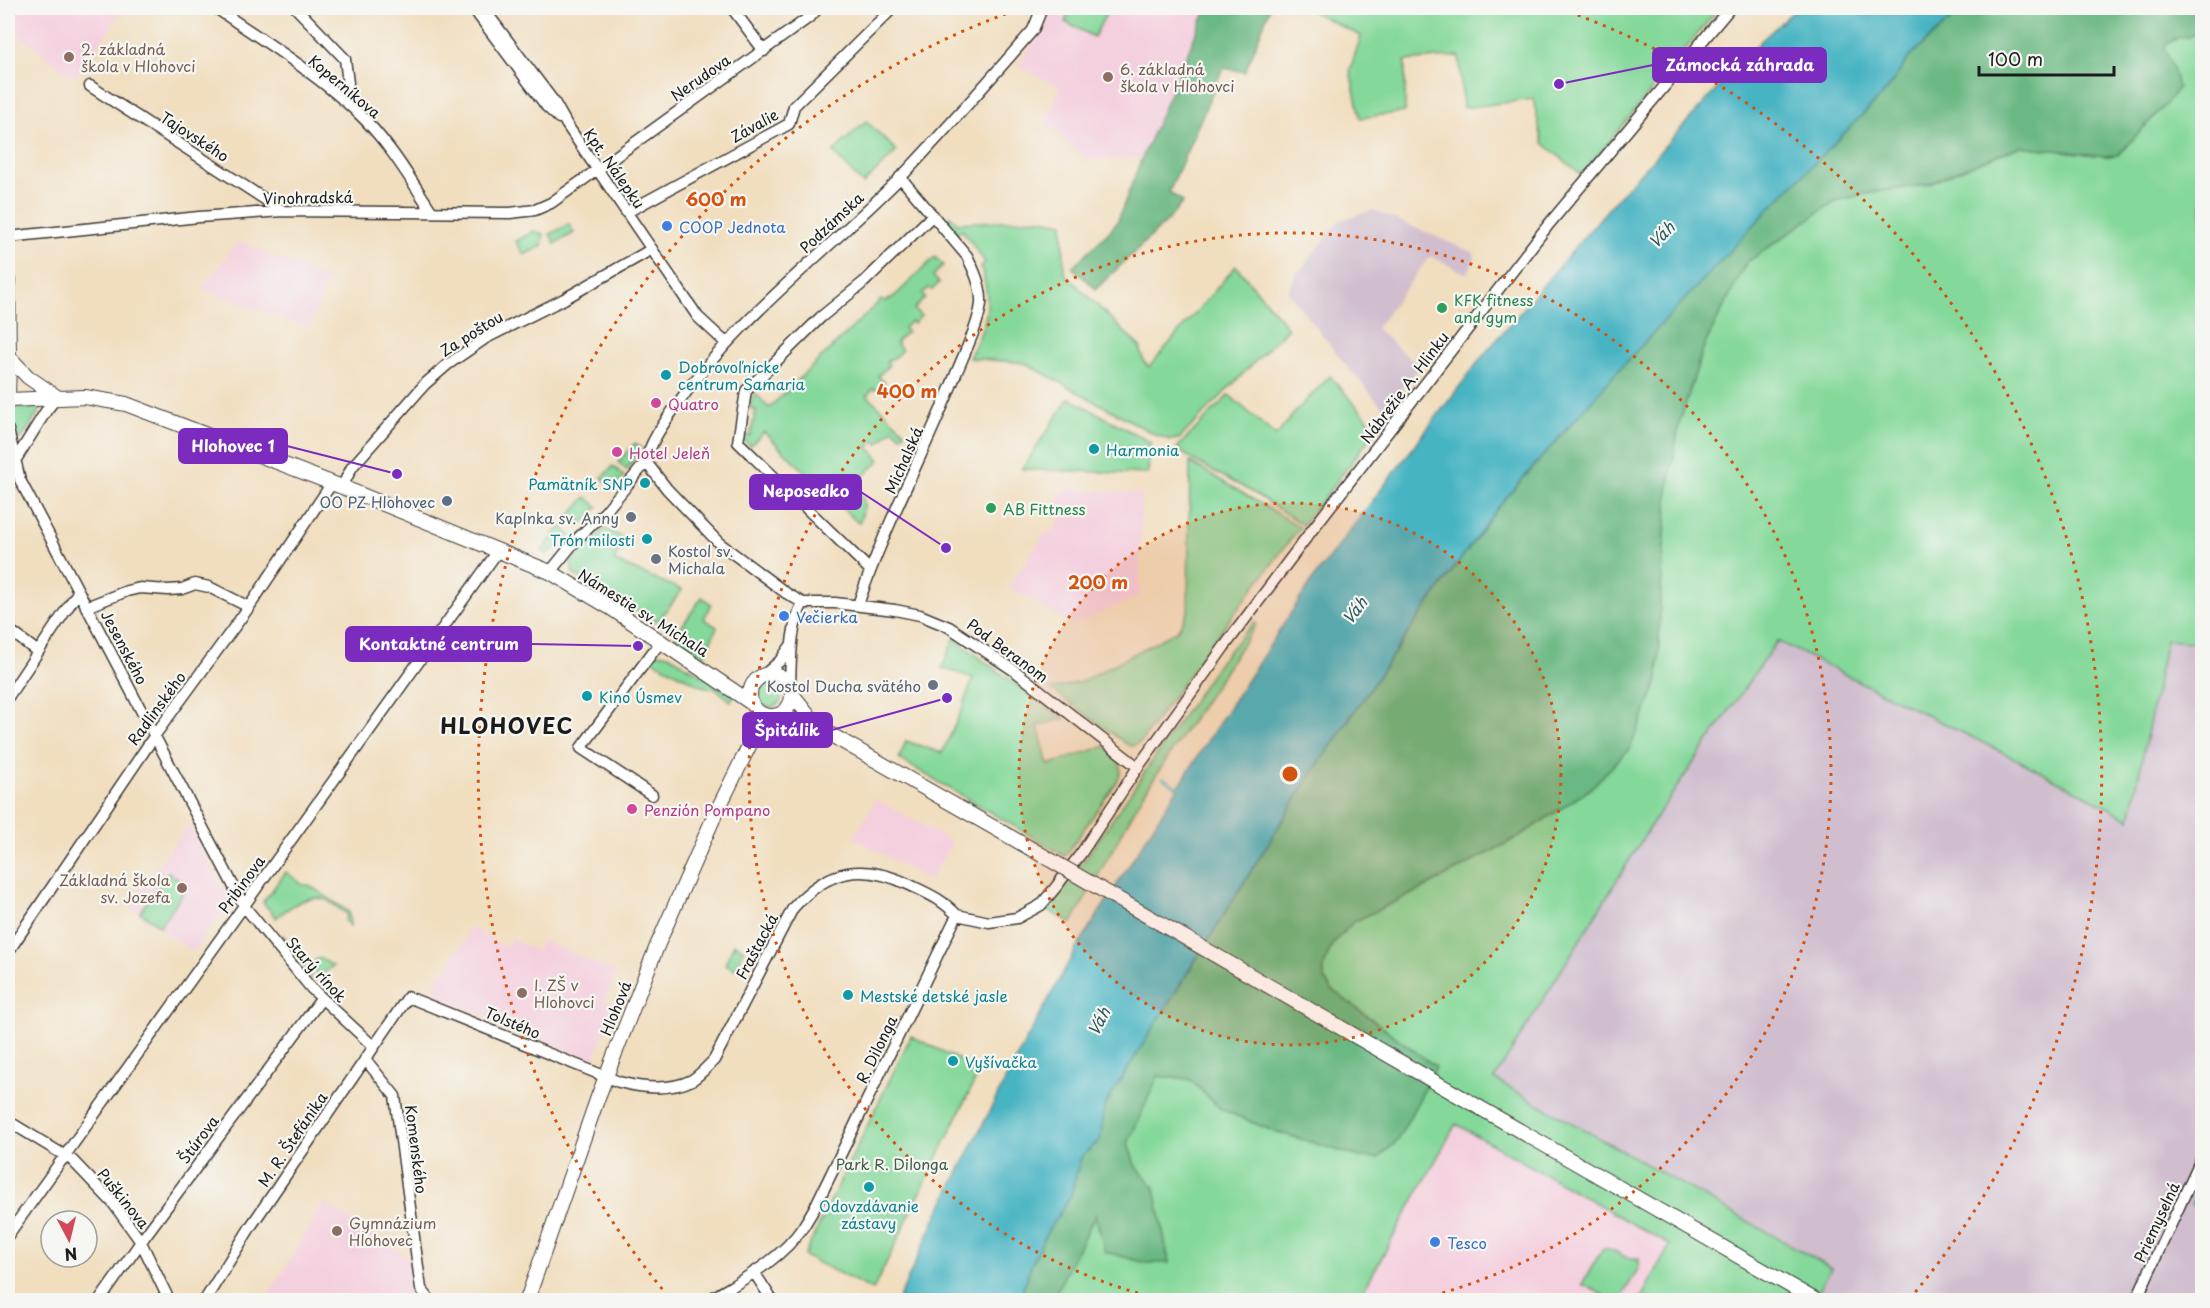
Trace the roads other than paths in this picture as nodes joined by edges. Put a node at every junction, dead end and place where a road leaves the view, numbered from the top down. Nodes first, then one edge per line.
1 (216, 8) edge
2 (296, 8) edge
3 (473, 8) edge
4 (483, 8) edge
5 (732, 8) edge
6 (818, 8) edge
7 (893, 8) edge
8 (1042, 8) edge
9 (1730, 8) edge
10 (764, 51) junction
11 (90, 86) dead end
12 (343, 100) junction
13 (567, 125) junction
14 (597, 168) junction
15 (900, 177) junction
16 (283, 211) junction
17 (432, 212) junction
18 (627, 212) junction
19 (933, 215) junction
20 (8, 237) edge
21 (652, 249) junction
22 (8, 280) edge
23 (726, 343) junction
24 (8, 358) edge
25 (57, 397) junction
26 (8, 399) edge
27 (8, 430) edge
28 (15, 461) junction
29 (646, 462) junction
30 (8, 472) edge
31 (337, 485) junction
32 (505, 554) junction
33 (870, 570) junction
34 (550, 572) junction
35 (78, 592) junction
36 (803, 603) junction
37 (858, 605) junction
38 (86, 607) junction
39 (249, 607) junction
40 (8, 630) edge
41 (661, 641) junction
42 (792, 644) junction
43 (38, 652) junction
44 (760, 677) junction
45 (720, 680) junction
46 (791, 690) junction
47 (8, 697) edge
48 (753, 706) junction
49 (774, 715) junction
50 (819, 728) junction
51 (155, 735) junction
52 (754, 736) junction
53 (1138, 767) junction
54 (652, 795) dead end
55 (244, 906) junction
56 (957, 915) junction
57 (8, 952) edge
58 (408, 997) joint
59 (322, 998) junction
60 (374, 1047) junction
61 (365, 1059) junction
62 (605, 1077) junction
63 (8, 1120) edge
64 (63, 1154) junction
65 (2202, 1156) edge
66 (8, 1234) edge
67 (141, 1242) junction
68 (754, 1272) junction
69 (100, 1300) edge
70 (169, 1300) edge
71 (205, 1300) edge
72 (430, 1300) edge
73 (527, 1300) edge
74 (709, 1300) edge
75 (772, 1300) edge
76 (1815, 1300) edge
77 (2136, 1300) edge

1 - 12 street, Koperníkova
2 - 12 street
3 - 13 street
4 - 13 street, Kpt. Nálepku
5 - 10 street
6 - 10 street, Nerudova
7 - 18 street, Závalie
8 - 15 street, Podzámska
9 - 53 street, Nábrežie A. Hlinku
10 - 14 street, Nerudova
11 - 16 street, Tajovského
12 - 17 street, Koperníkova
13 - 14 street, Kpt. Nálepku
14 - 17 street, Vinohradská
14 - 18 street, Kpt. Nálepku
15 - 19 street, Michalská
15 - 23 street, Podzámska
16 - 17 street, Vinohradská
16 - 20 street, Vinohradská
18 - 21 street, Kpt. Nálepku
19 - 33 street, Michalská
19 - 33 street
21 - 23 street, Kpt. Nálepku
21 - 31 street, Za poštou
22 - 24 main road
23 - 29 street, Podzámska
24 - 25 main road
24 - 26 main road
25 - 26 main road, Námestie sv. Michala
25 - 28 street
25 - 31 main road, Námestie sv. Michala
27 - 28 street, Jesenského
28 - 30 street
28 - 35 street, Jesenského
29 - 34 street, Námestie sv. Michala
29 - 36 street
31 - 32 main road, Námestie sv. Michala
31 - 39 street, Radlinského
32 - 34 main road, Námestie sv. Michala
32 - 55 street, Pribinova
33 - 37 street, Michalská
34 - 41 main road, Námestie sv. Michala
35 - 38 street, Jesenského
35 - 43 street
36 - 37 street, Pod Beranom
36 - 42 street
37 - 53 street, Pod Beranom
38 - 39 street
38 - 51 street, Jesenského
39 - 51 street, Radlinského
40 - 43 street
41 - 45 main road, Námestie sv. Michala
41 - 54 street
42 - 44 street
42 - 46 street
43 - 47 street
44 - 45 main road
44 - 46 main road
44 - 48 main road
45 - 48 main road, Námestie sv. Michala
46 - 49 main road
46 - 50 main road
48 - 49 main road
48 - 52 main road, Hlohová
49 - 50 main road
49 - 52 main road, Hlohová
50 - 76 main road, bridge
51 - 55 street, Jesenského
51 - 57 street, Radlinského
52 - 62 main road, Hlohová
53 - 56 street, Nábrežie A. Hlinku
55 - 59 street, Starý rínok
55 - 64 street, Pribinova
56 - 62 street, Fraštacká
56 - 68 street, R. Dilonga
58 - 60 street, M. R. Štefánika
58 - 62 street, Tolstého
59 - 60 street, Starý rínok
59 - 67 street, Štúrova
60 - 61 street, M. R. Štefánika
61 - 71 street, M. R. Štefánika
61 - 72 street, Komenského
62 - 73 main road, Hlohová
63 - 64 street, Puškinova
64 - 66 street, Pribinova
64 - 67 street, Puškinova
65 - 77 street, Priemyselná
67 - 69 street, Štúrova
67 - 70 street, Puškinova
68 - 74 street, R. Dilonga
68 - 75 street

